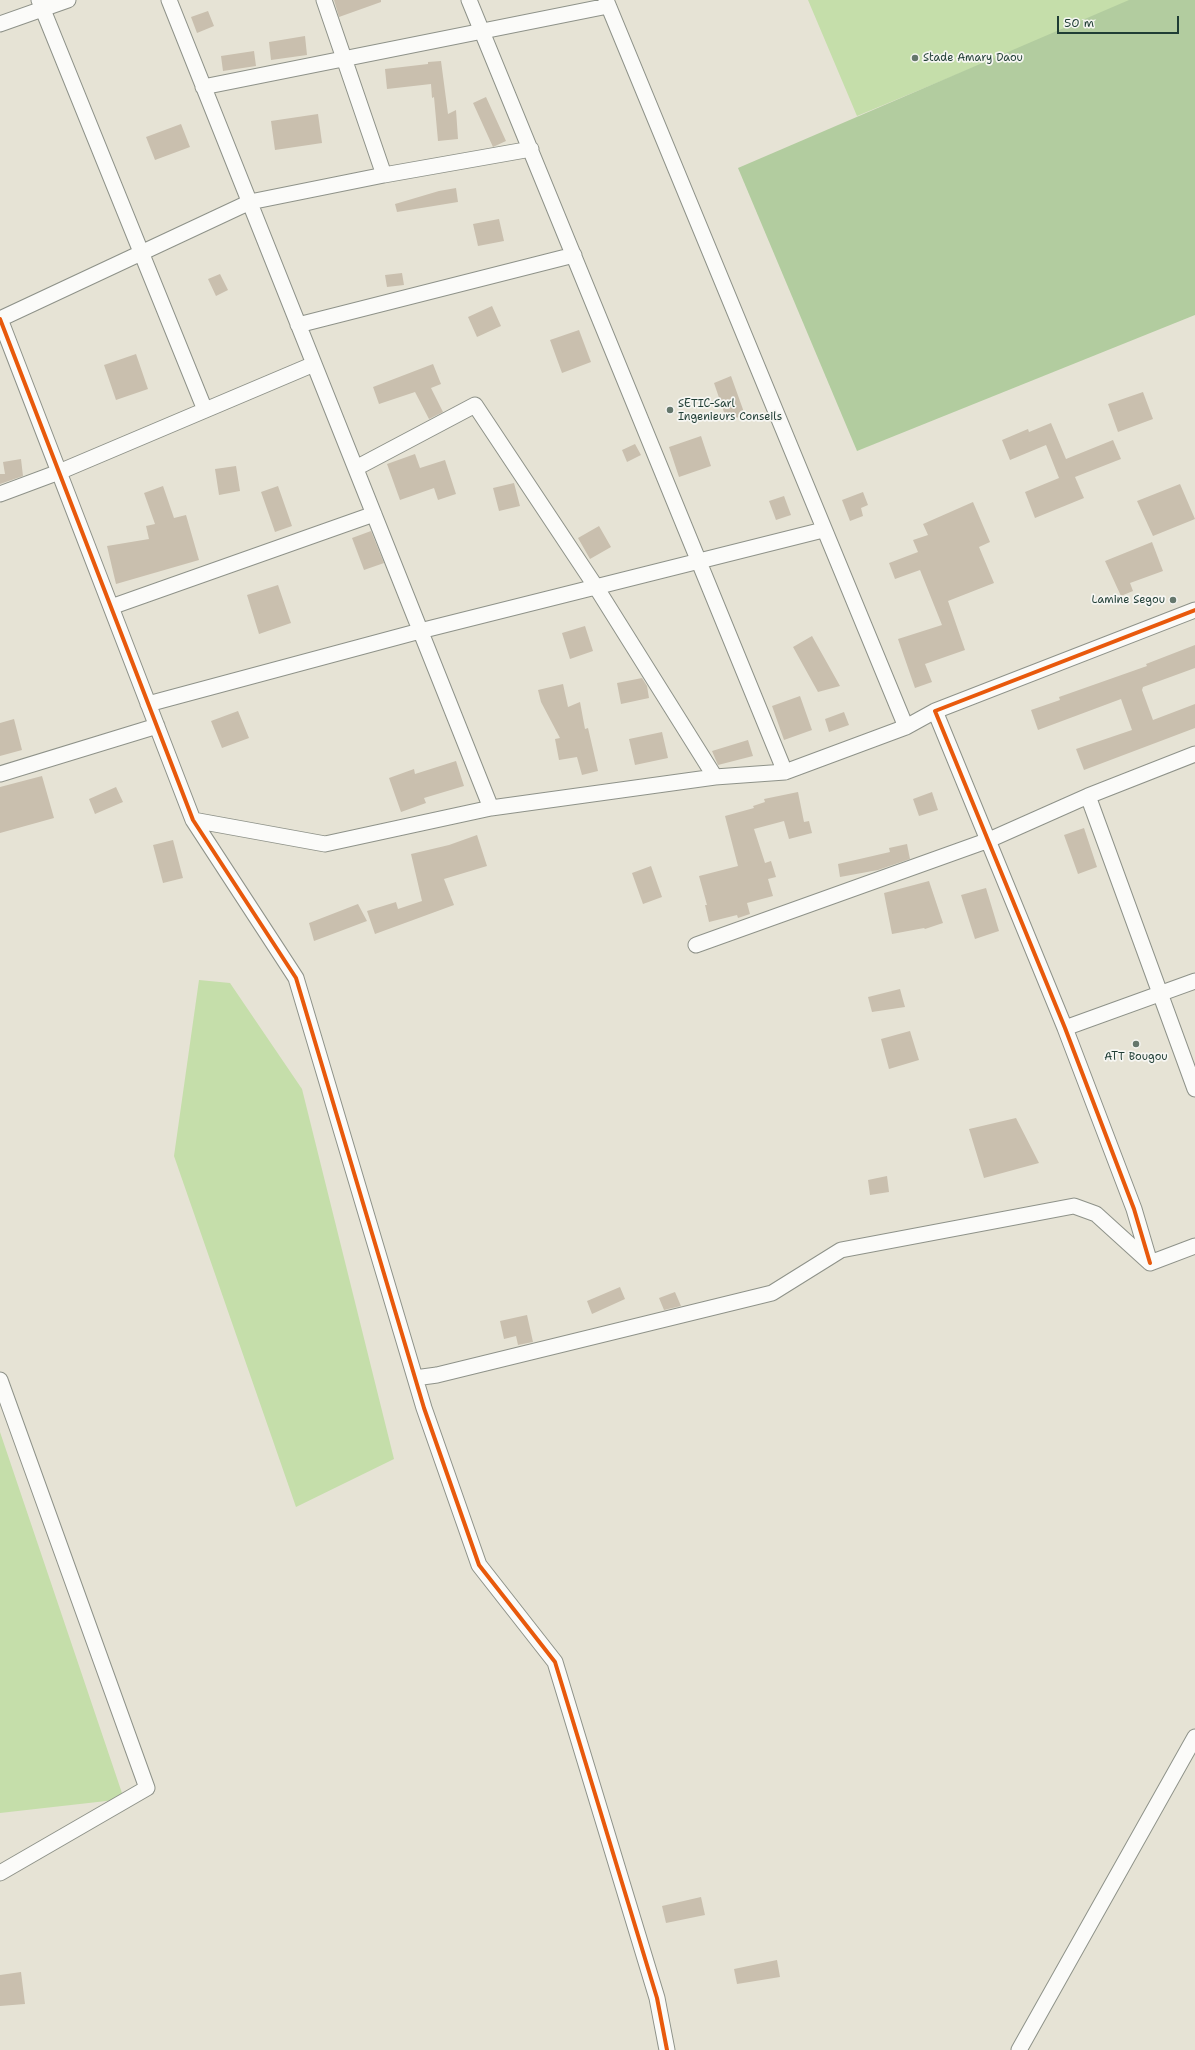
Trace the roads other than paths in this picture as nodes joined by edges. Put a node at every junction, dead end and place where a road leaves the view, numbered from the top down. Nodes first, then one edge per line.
1 (68, 0) edge
2 (169, 0) edge
3 (324, 0) edge
4 (469, 0) edge
5 (607, 3) edge
6 (41, 4) edge
7 (0, 24) edge
8 (482, 31) junction
9 (344, 59) junction
10 (203, 87) junction
11 (531, 149) junction
12 (384, 175) junction
13 (250, 202) junction
14 (141, 253) junction
15 (574, 255) junction
16 (0, 319) edge
17 (298, 325) junction
18 (314, 364) junction
19 (205, 410) junction
20 (356, 468) junction
21 (59, 472) junction
22 (0, 494) edge
23 (374, 514) junction
24 (823, 530) junction
25 (700, 561) junction
26 (596, 587) junction
27 (111, 607) junction
28 (1195, 610) edge
29 (420, 631) junction
30 (148, 704) junction
31 (935, 711) junction
32 (157, 726) junction
33 (906, 727) junction
34 (1195, 754) edge
35 (785, 772) junction
36 (0, 774) edge
37 (715, 777) junction
38 (1088, 796) junction
39 (491, 808) junction
40 (193, 820) junction
41 (989, 840) junction
42 (696, 945) dead end
43 (1195, 981) edge
44 (1160, 994) junction
45 (1065, 1028) junction
46 (1195, 1088) edge
47 (1195, 1246) edge
48 (1150, 1264) junction
49 (415, 1378) junction
50 (0, 1380) edge
51 (1195, 1737) edge
52 (0, 1873) edge
53 (667, 2050) edge
54 (1019, 2050) edge

1 - 6 street
2 - 10 street
3 - 9 street
4 - 8 street
5 - 8 street
5 - 24 street
6 - 7 street
6 - 14 street
8 - 9 street
8 - 11 street
9 - 10 street
9 - 12 street
10 - 13 street
11 - 12 street
11 - 15 street
12 - 13 street
13 - 14 street
13 - 17 street
14 - 16 street
14 - 19 street
15 - 17 street
15 - 25 street
16 - 21 street
17 - 18 street
18 - 19 street
18 - 20 street
19 - 21 street
20 - 23 street
20 - 26 street
21 - 22 street
21 - 27 street
23 - 27 street
23 - 29 street
24 - 25 street
24 - 33 street
25 - 26 street
25 - 35 street
26 - 29 street
26 - 37 street
27 - 30 street
28 - 31 street
29 - 30 street
29 - 39 street
30 - 32 street
31 - 33 street
31 - 41 street
32 - 36 street
32 - 40 street
33 - 35 street
34 - 38 street
35 - 37 street
37 - 39 street
38 - 41 street
38 - 44 street
39 - 40 street
40 - 49 street
41 - 42 street
41 - 45 street
43 - 44 street
44 - 45 street
44 - 46 street
45 - 48 street
47 - 48 street
48 - 49 street
49 - 53 street
50 - 52 street
51 - 54 street

